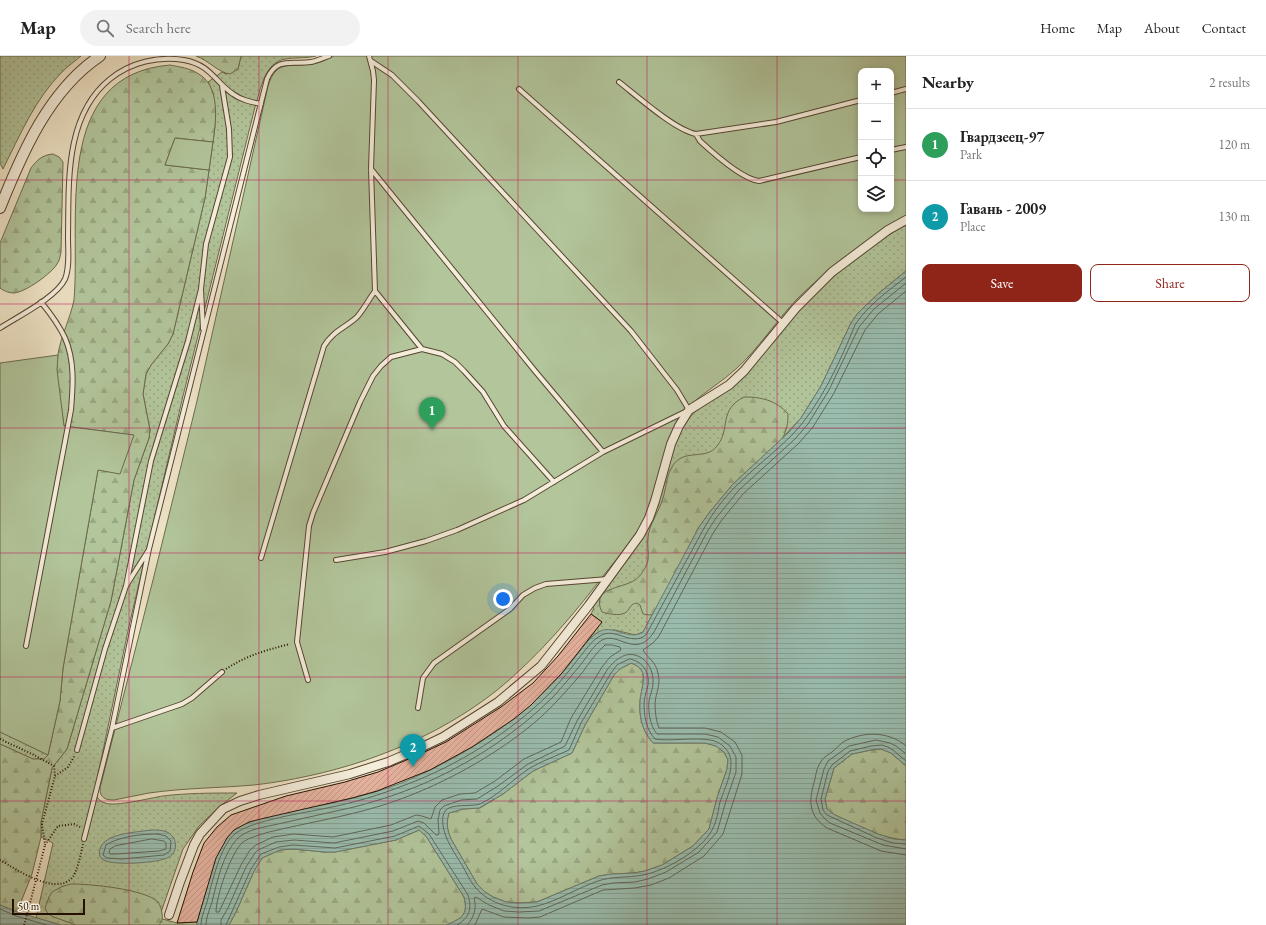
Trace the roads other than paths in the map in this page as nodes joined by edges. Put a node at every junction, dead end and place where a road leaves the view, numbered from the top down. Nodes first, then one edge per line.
1 (100, 56) edge
2 (329, 56) edge
3 (369, 56) edge
4 (371, 61) junction
5 (618, 82) dead end
6 (222, 85) junction
7 (519, 89) dead end
8 (906, 89) edge
9 (894, 92) edge
10 (858, 101) edge
11 (261, 104) junction
12 (696, 134) junction
13 (906, 147) edge
14 (894, 149) edge
15 (858, 158) edge
16 (371, 169) junction
17 (0, 208) edge
18 (906, 220) edge
19 (201, 289) junction
20 (375, 291) junction
21 (42, 302) junction
22 (783, 323) junction
23 (0, 328) edge
24 (203, 334) junction
25 (422, 349) junction
26 (689, 410) junction
27 (603, 452) junction
28 (554, 482) junction
29 (149, 550) junction
30 (262, 558) dead end
31 (336, 560) dead end
32 (608, 579) junction
33 (126, 586) junction
34 (26, 646) dead end
35 (222, 672) road end
36 (308, 680) dead end
37 (418, 708) dead end
38 (112, 728) junction
39 (78, 750) road end
40 (84, 839) road end
41 (169, 915) dead end

1 - 17 street
2 - 11 lane
3 - 4 lane
4 - 16 lane
4 - 26 lane
5 - 12 lane
6 - 11 lane
6 - 19 lane
6 - 21 lane
7 - 22 lane
8 - 9 lane
10 - 12 lane
11 - 24 lane
12 - 15 lane
13 - 14 lane
16 - 20 lane
16 - 27 lane
18 - 22 street
19 - 24 lane
19 - 33 lane
20 - 25 lane
20 - 30 lane
21 - 23 lane
21 - 34 lane
22 - 26 street
24 - 29 lane
25 - 28 lane
25 - 36 lane
26 - 27 lane
26 - 32 street
27 - 28 lane
28 - 31 lane
29 - 33 lane
29 - 38 lane
32 - 37 lane
32 - 41 street
33 - 39 lane
35 - 38 lane
38 - 40 lane

